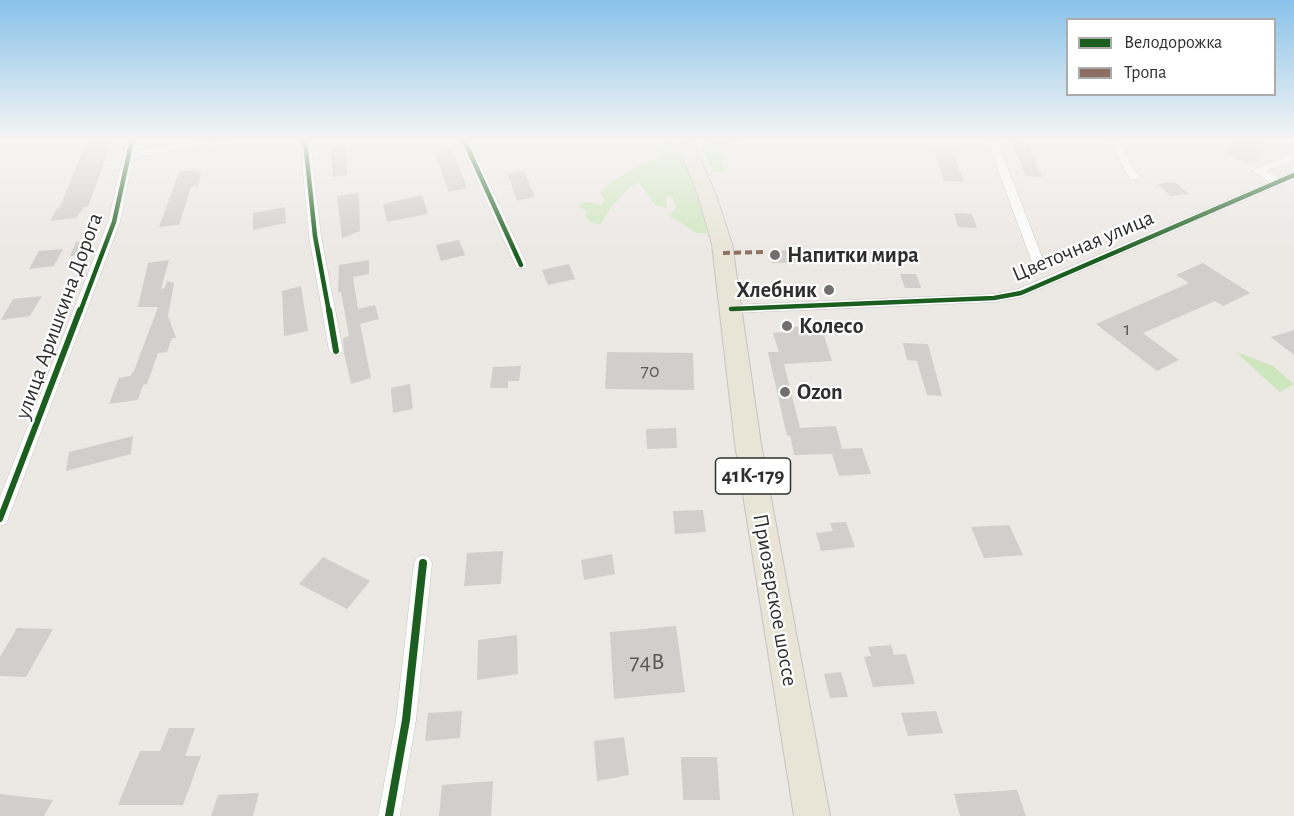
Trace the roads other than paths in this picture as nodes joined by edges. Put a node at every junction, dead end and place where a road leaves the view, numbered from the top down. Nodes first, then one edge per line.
1 (124, 178) edge
2 (309, 178) edge
3 (481, 178) edge
4 (702, 178) edge
5 (1006, 178) edge
6 (1271, 178) edge
7 (1287, 178) edge
8 (1279, 182) junction
9 (1238, 200) junction
10 (1250, 207) dead end
11 (521, 265) dead end
12 (1039, 265) dead end
13 (731, 309) junction
14 (336, 351) dead end
15 (0, 519) edge
16 (423, 563) dead end
17 (389, 816) edge
18 (813, 816) edge

1 - 15 street, улица Аришкина Дорога
2 - 14 street
3 - 11 street
4 - 13 main road, Приозерское шоссе / 41К-179
5 - 12 street
6 - 8 street
7 - 8 street, Цветочная улица
8 - 9 street, Цветочная улица
9 - 10 street
9 - 13 street, Цветочная улица
13 - 18 main road, Приозерское шоссе / 41К-179
16 - 17 street

